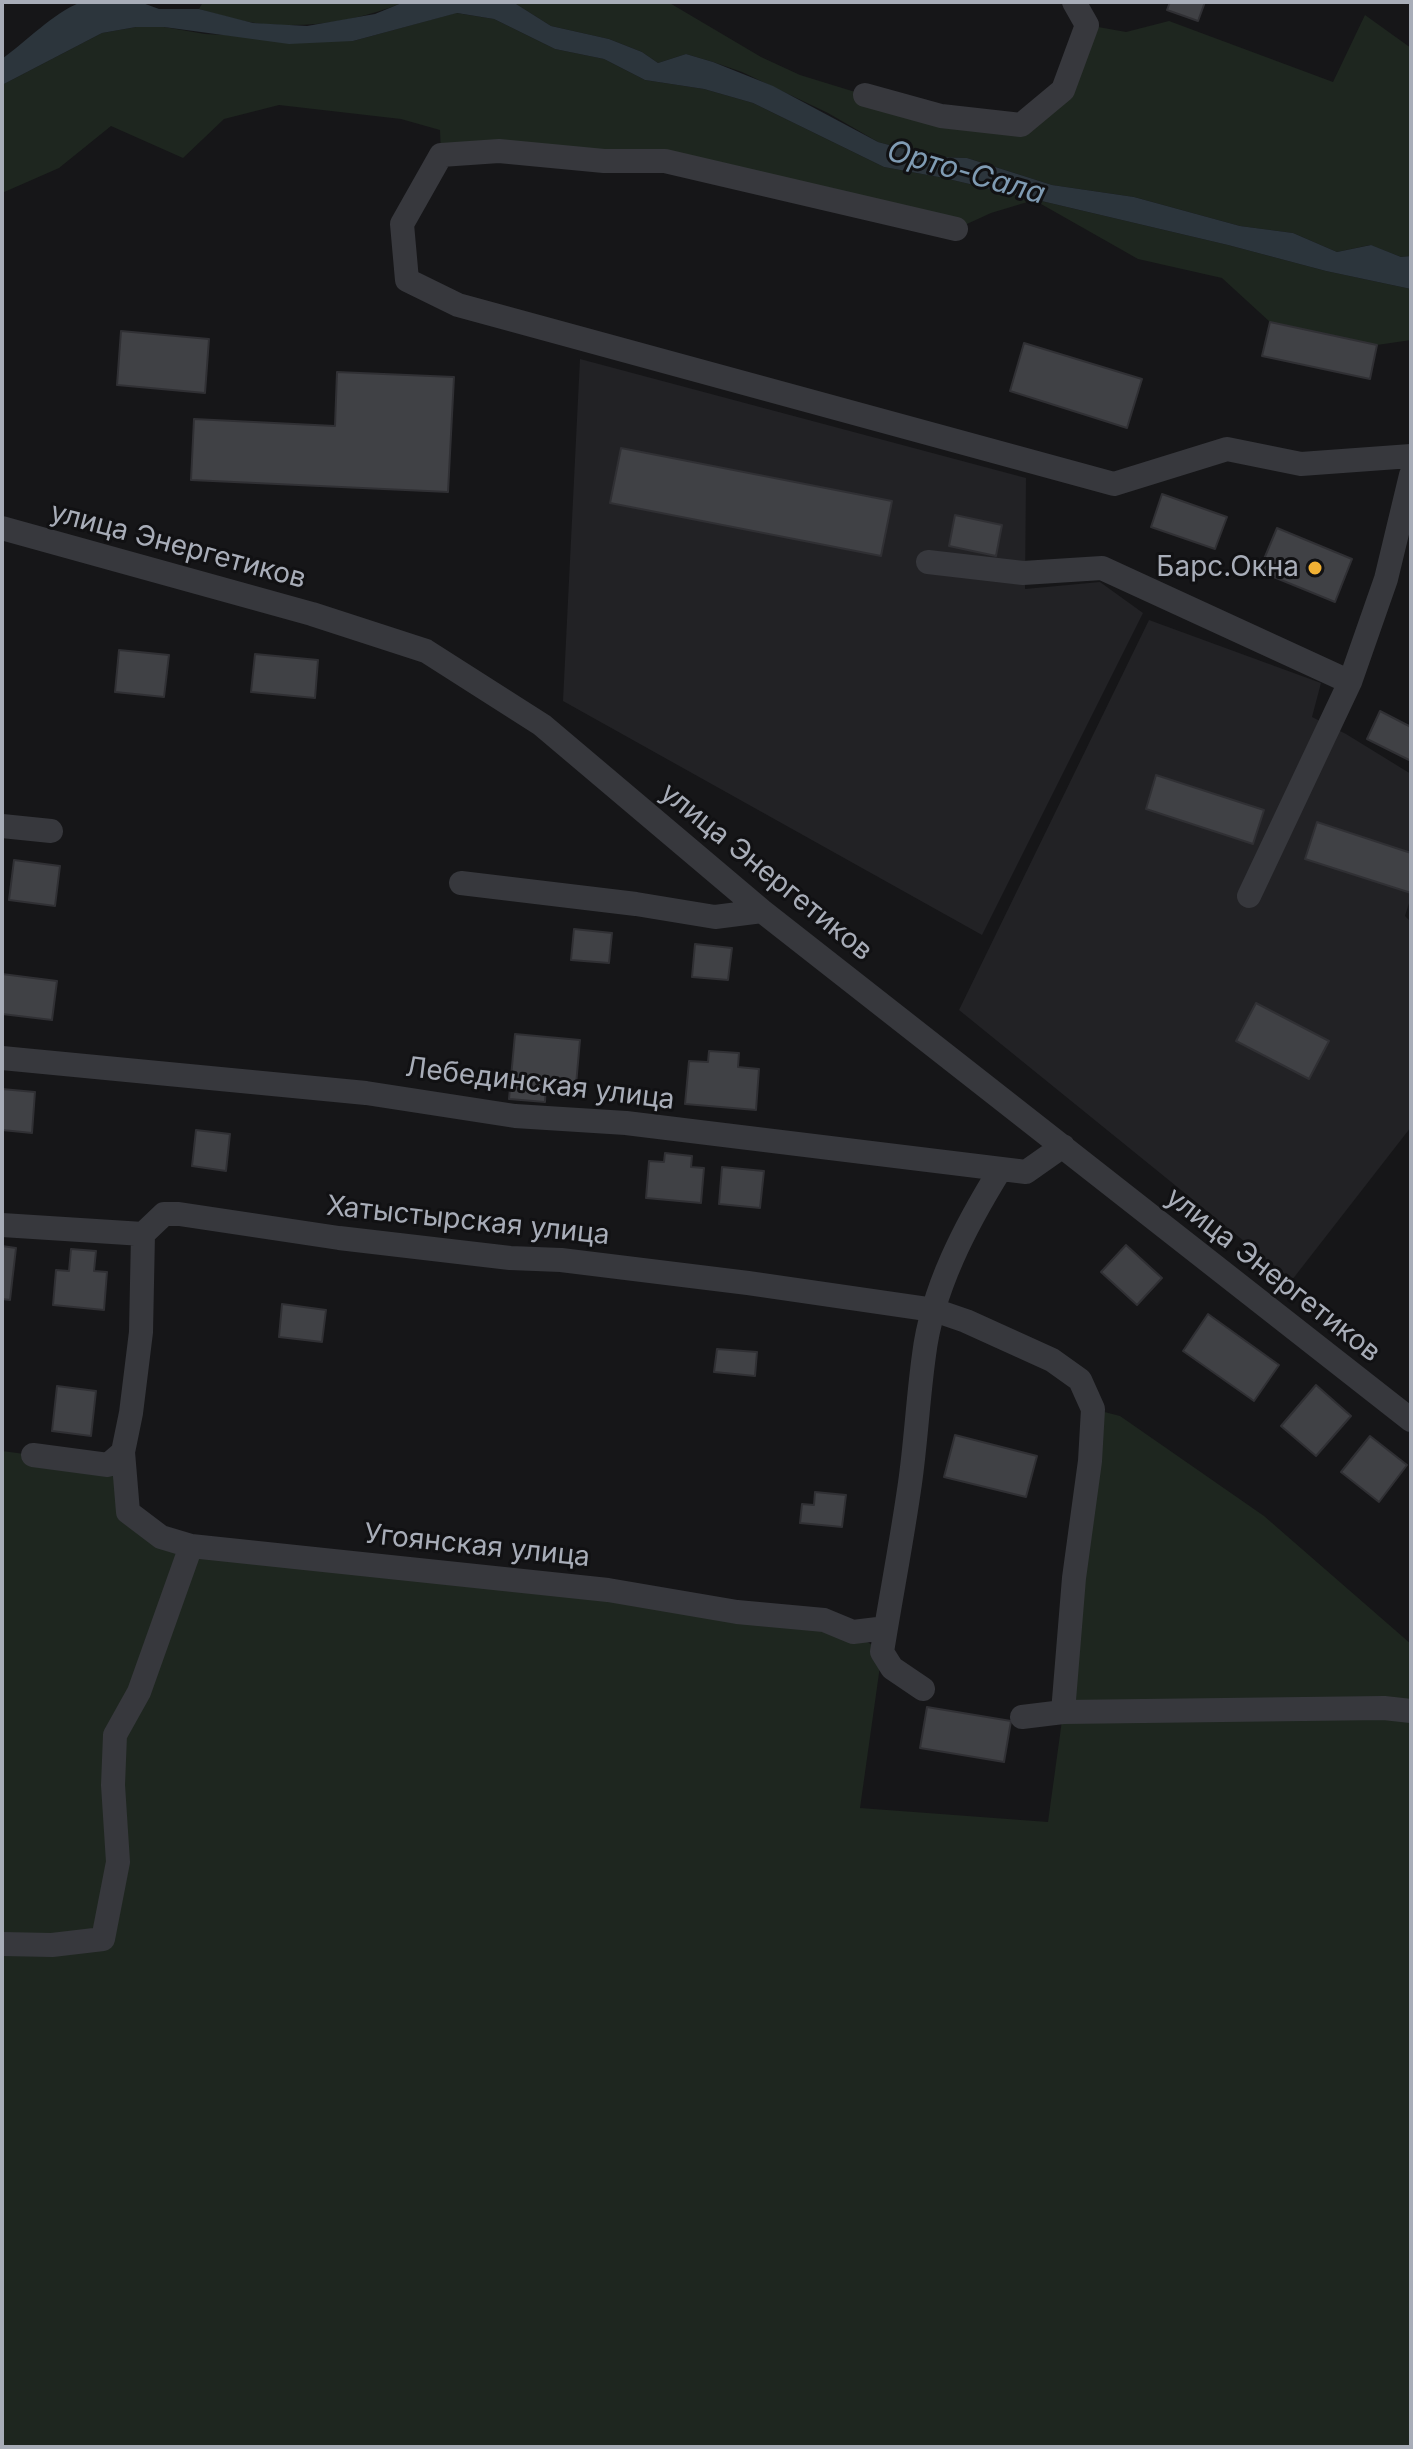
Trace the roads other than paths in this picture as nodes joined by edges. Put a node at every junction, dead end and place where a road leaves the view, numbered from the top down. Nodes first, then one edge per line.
1 (1074, 2) edge
2 (865, 95) dead end
3 (956, 229) dead end
4 (1411, 456) edge
5 (1411, 475) edge
6 (2, 528) edge
7 (928, 562) dead end
8 (1350, 682) junction
9 (2, 826) edge
10 (51, 831) dead end
11 (461, 883) dead end
12 (1249, 896) dead end
13 (762, 911) junction
14 (2, 1058) edge
15 (1063, 1146) junction
16 (1000, 1170) junction
17 (2, 1225) edge
18 (143, 1234) junction
19 (934, 1310) junction
20 (1411, 1420) edge
21 (123, 1452) junction
22 (33, 1455) dead end
23 (191, 1546) junction
24 (886, 1628) junction
25 (923, 1689) dead end
26 (1411, 1711) edge
27 (1063, 1712) junction
28 (1022, 1717) dead end
29 (2, 1944) edge

1 - 2 street
3 - 4 street
5 - 8 street
6 - 13 street, улица Энергетиков
7 - 8 street
8 - 12 street
9 - 10 street
11 - 13 street
13 - 15 street, улица Энергетиков
14 - 16 street, Лебединская улица
15 - 16 street, Лебединская улица
15 - 20 street, улица Энергетиков
16 - 19 street
17 - 18 street
18 - 19 street, Хатыстырская улица
18 - 21 street, Угоянская улица
19 - 24 street
19 - 27 street, Хатыстырская улица
21 - 22 street
21 - 23 street, Угоянская улица
23 - 24 street, Угоянская улица
23 - 29 street
24 - 25 street
26 - 27 street
27 - 28 street

